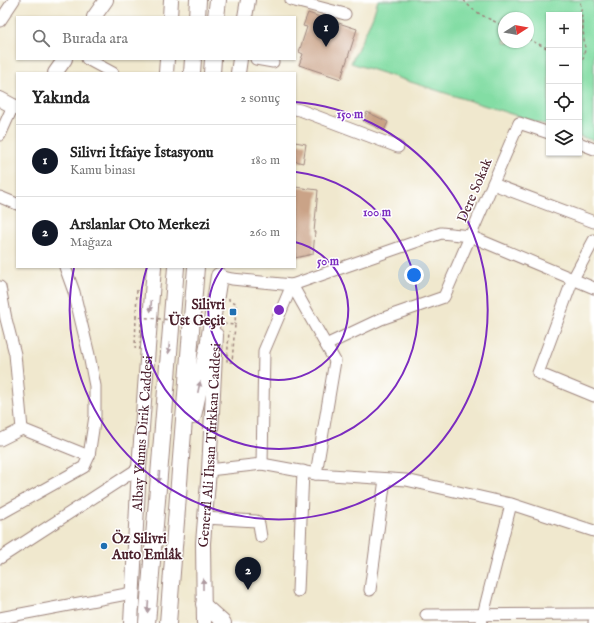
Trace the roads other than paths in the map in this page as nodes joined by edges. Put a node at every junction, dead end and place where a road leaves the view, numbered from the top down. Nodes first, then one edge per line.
1 (14, 0) edge
2 (106, 0) edge
3 (171, 0) edge
4 (198, 0) edge
5 (218, 0) edge
6 (248, 0) edge
7 (291, 0) edge
8 (345, 14) dead end
9 (95, 16) edge
10 (170, 16) edge
11 (197, 16) edge
12 (216, 16) edge
13 (246, 16) edge
14 (0, 21) edge
15 (65, 60) edge
16 (89, 60) edge
17 (167, 60) edge
18 (193, 60) edge
19 (213, 60) edge
20 (240, 60) edge
21 (262, 60) edge
22 (273, 62) dead end
23 (57, 72) edge
24 (111, 72) edge
25 (166, 72) edge
26 (192, 72) edge
27 (212, 72) edge
28 (238, 72) edge
29 (0, 99) edge
30 (16, 107) edge
31 (296, 109) edge
32 (546, 132) edge
33 (0, 135) edge
34 (582, 144) edge
35 (398, 147) dead end
36 (594, 148) edge
37 (493, 184) junction
38 (0, 197) edge
39 (16, 204) edge
40 (594, 222) edge
41 (470, 236) junction
42 (594, 240) edge
43 (65, 268) edge
44 (154, 268) edge
45 (176, 268) edge
46 (196, 268) edge
47 (224, 274) edge
48 (573, 279) junction
49 (292, 285) junction
50 (0, 288) edge
51 (594, 288) edge
52 (326, 345) junction
53 (594, 396) edge
54 (22, 429) junction
55 (0, 440) edge
56 (89, 456) junction
57 (262, 464) junction
58 (180, 466) junction
59 (139, 468) junction
60 (208, 470) junction
61 (303, 471) junction
62 (316, 474) junction
63 (385, 479) junction
64 (511, 504) junction
65 (0, 514) edge
66 (205, 518) junction
67 (594, 531) edge
68 (261, 537) dead end
69 (0, 558) edge
70 (370, 590) dead end
71 (298, 591) dead end
72 (132, 593) junction
73 (203, 604) junction
74 (594, 614) edge
75 (426, 615) dead end
76 (0, 618) edge
77 (482, 619) edge
78 (131, 623) edge
79 (147, 623) edge
80 (168, 623) edge
81 (204, 623) edge
82 (224, 623) edge

1 - 14 street
2 - 9 main road
3 - 10 main road
4 - 11 highway
5 - 12 highway
6 - 13 main road
7 - 8 street
15 - 23 main road
16 - 24 street
17 - 25 main road
18 - 26 highway
19 - 27 highway
20 - 28 main road
21 - 22 street
29 - 30 main road
30 - 33 street
31 - 35 street
32 - 37 street, Dere Sokak
34 - 36 street
37 - 40 street
37 - 41 street, Dere Sokak
38 - 39 street
41 - 48 street
41 - 49 street
41 - 52 street, Dere Sokak
42 - 48 street
43 - 56 street
44 -> 59 main road, Albay Yunus Dirik Caddesi
45 -> 79 highway
46 - 58 highway
47 - 49 street
58 -> 47 highway
47 - 60 main road, General Ali İhsan Türkkan Caddesi
48 - 51 street
48 - 53 street
49 - 52 street
49 - 57 street
50 - 54 street
52 - 62 street
54 - 55 street
54 - 56 street
56 - 65 street
57 - 60 street
57 - 61 street
58 - 80 highway
59 - 69 street
59 - 72 main road, Albay Yunus Dirik Caddesi
60 - 66 main road, General Ali İhsan Türkkan Caddesi
61 - 62 street
61 - 71 street
62 - 63 street
63 - 64 street
63 - 70 street
64 - 67 street
64 - 77 street
66 - 68 street
73 -> 66 main road, General Ali İhsan Türkkan Caddesi
72 - 76 street
72 - 78 main road, Albay Yunus Dirik Caddesi
73 - 81 main road, General Ali İhsan Türkkan Caddesi
73 - 82 main road
74 - 77 street
75 - 77 street

